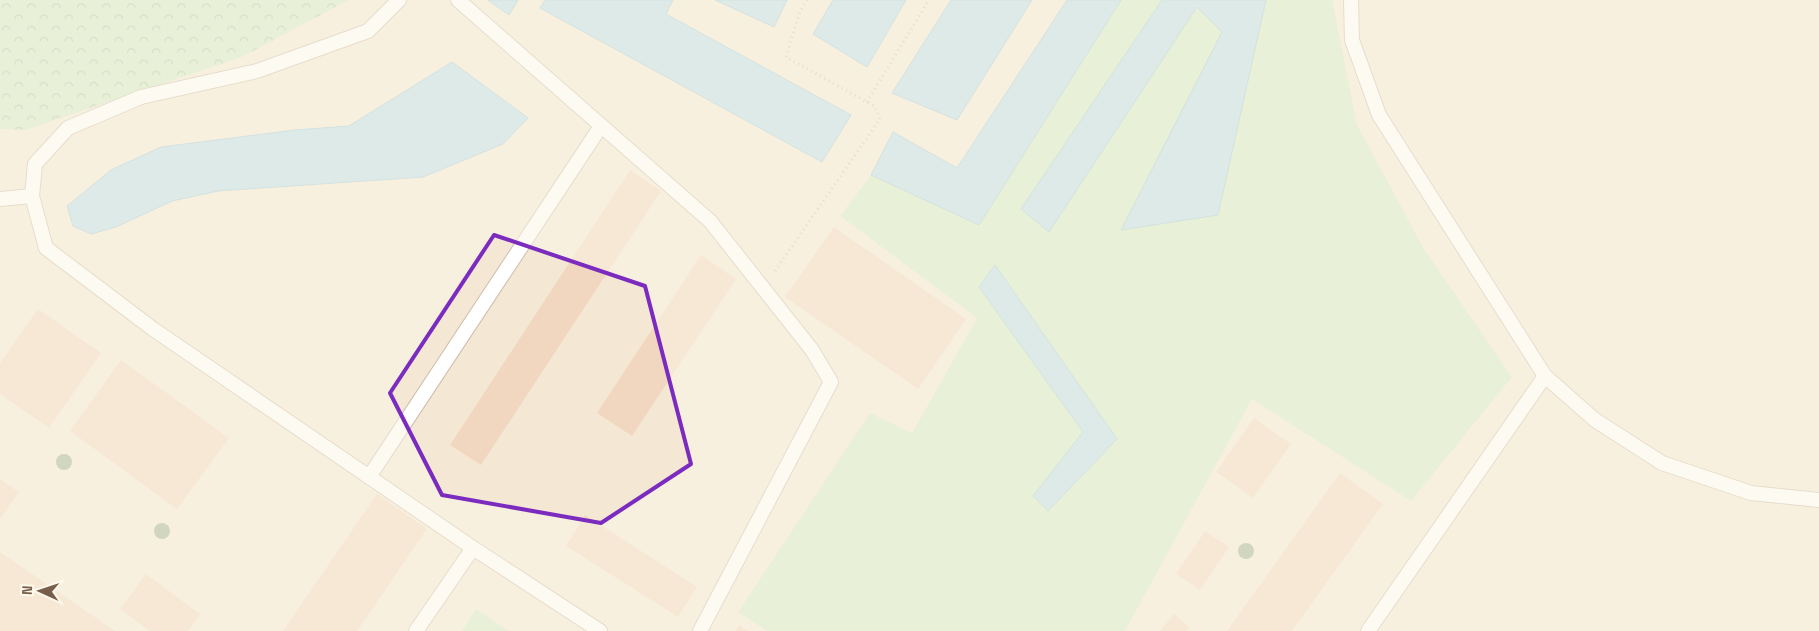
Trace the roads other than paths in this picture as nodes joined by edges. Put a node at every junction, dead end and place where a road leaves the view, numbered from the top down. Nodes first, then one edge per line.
1 (399, 0) edge
2 (458, 0) edge
3 (1351, 0) edge
4 (601, 126) junction
5 (32, 196) junction
6 (0, 200) edge
7 (1545, 376) junction
8 (369, 477) junction
9 (1819, 500) edge
10 (473, 548) junction
11 (416, 631) edge
12 (600, 631) edge
13 (700, 631) edge
14 (1368, 631) edge

1 - 5 lane
2 - 4 lane
3 - 7 lane
4 - 8 lane
4 - 13 lane
5 - 6 lane
5 - 8 lane
7 - 9 lane
7 - 14 lane
8 - 10 lane
10 - 11 lane
10 - 12 lane

